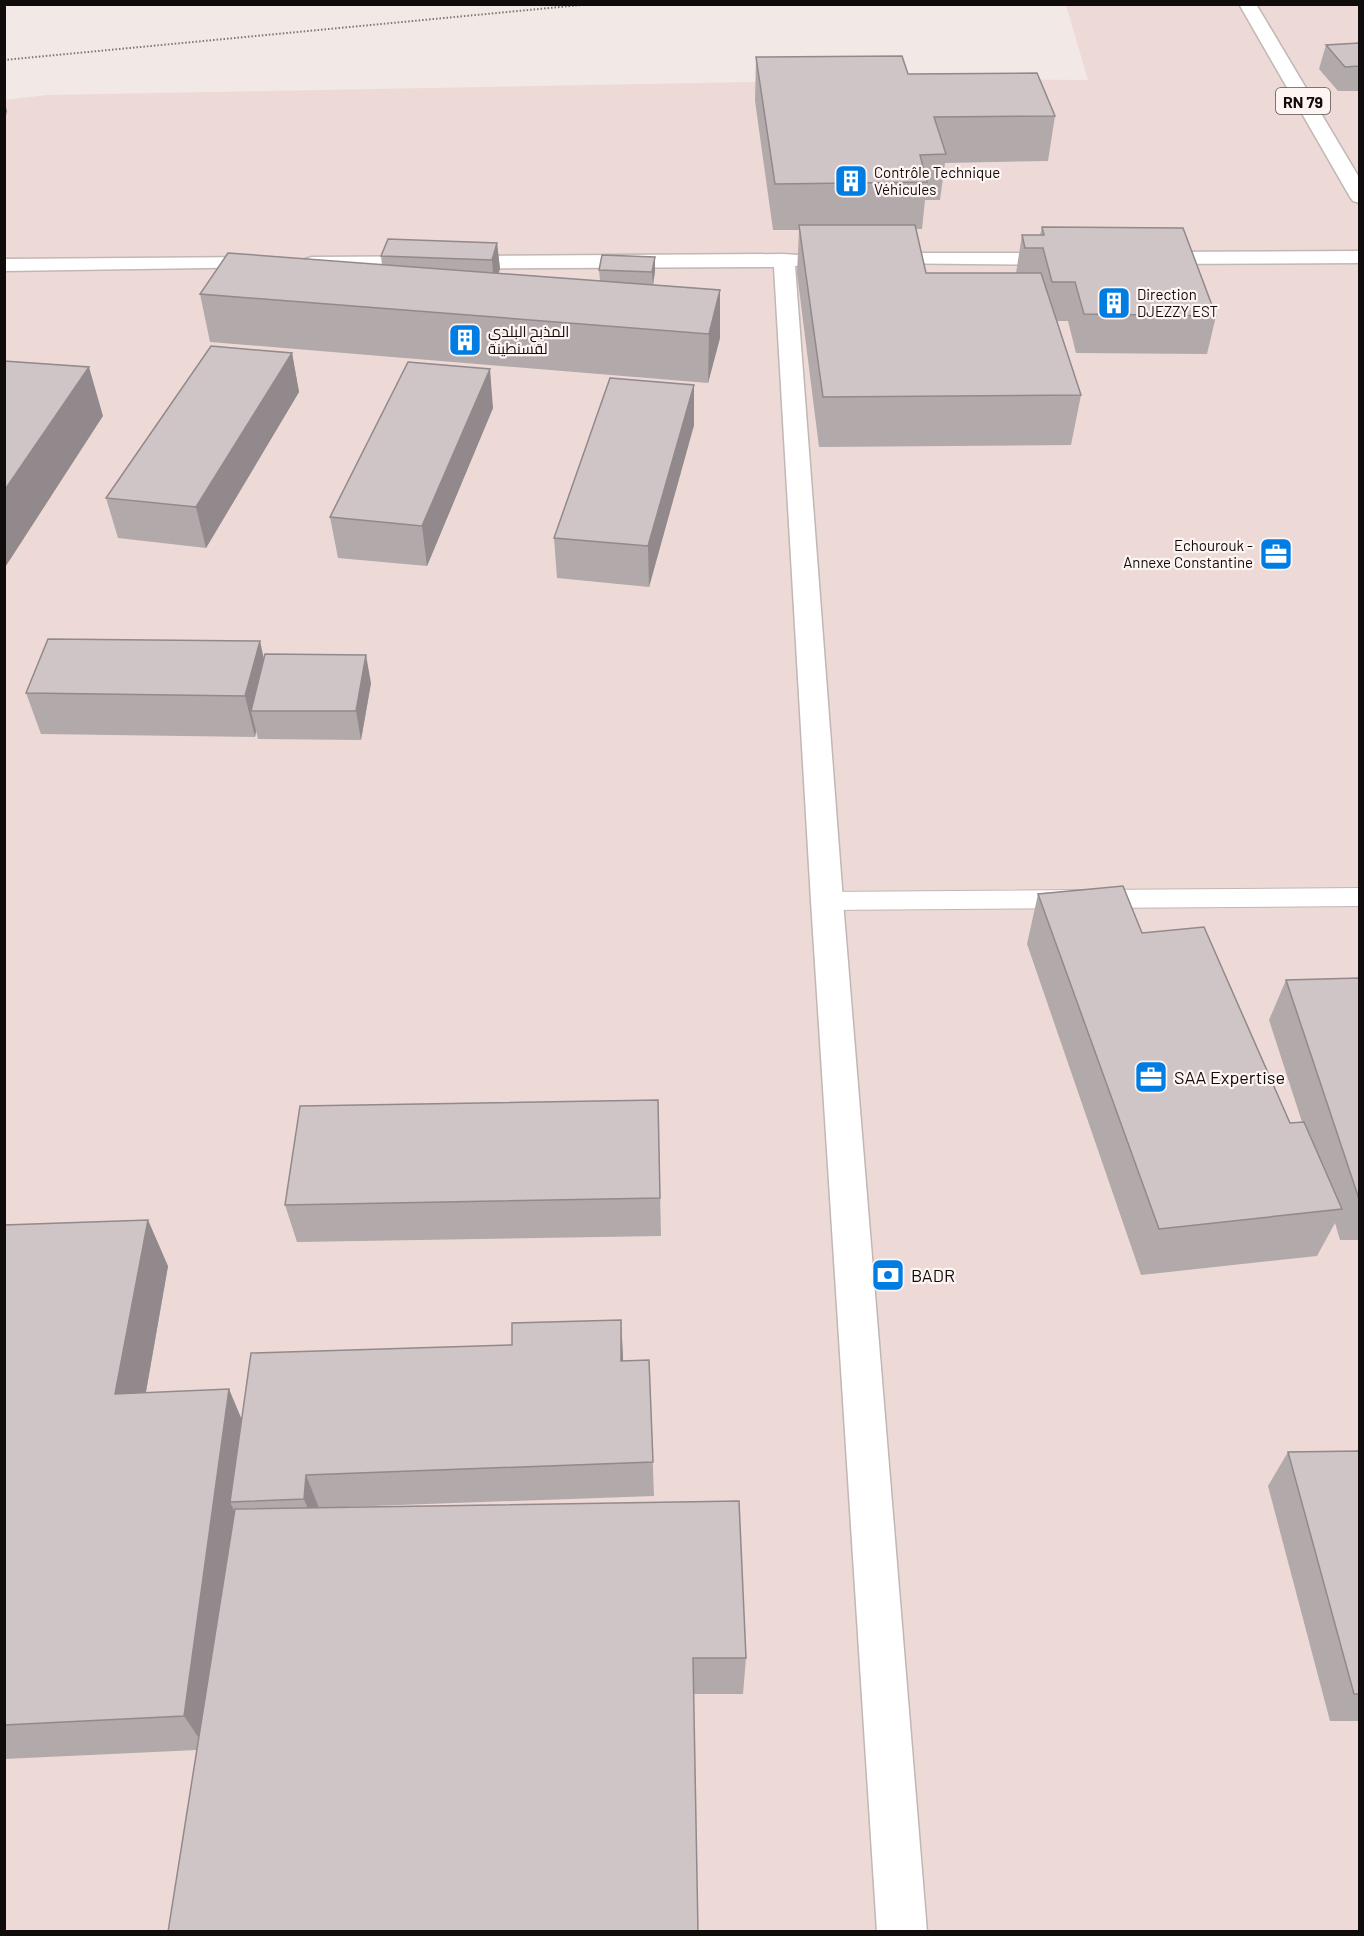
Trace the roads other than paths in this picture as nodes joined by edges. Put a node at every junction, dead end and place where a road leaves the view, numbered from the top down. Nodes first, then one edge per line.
1 (1247, 4) edge
2 (1359, 197) edge
3 (1359, 257) edge
4 (1084, 258) edge
5 (1132, 258) edge
6 (832, 259) edge
7 (856, 259) edge
8 (784, 260) junction
9 (4, 265) edge
10 (1359, 897) edge
11 (827, 901) junction
12 (902, 1932) edge

1 - 2 main road, RN 79
3 - 5 main road
4 - 7 main road
6 - 8 main road
8 - 9 main road
8 - 11 main road
10 - 11 lane
11 - 12 main road

